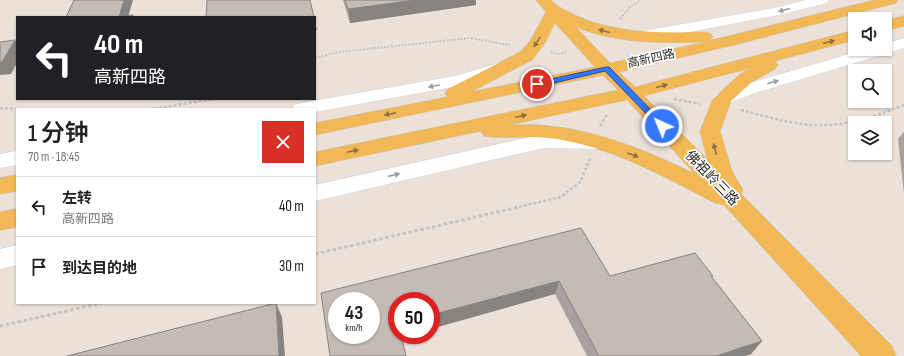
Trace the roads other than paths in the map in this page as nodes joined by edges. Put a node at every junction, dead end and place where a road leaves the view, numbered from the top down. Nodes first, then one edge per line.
1 (822, 0) edge
2 (891, 0) edge
3 (548, 6) edge
4 (904, 21) edge
5 (892, 25) edge
6 (892, 27) edge
7 (904, 27) edge
8 (783, 28) junction
9 (642, 36) junction
10 (848, 37) edge
11 (904, 43) edge
12 (892, 47) edge
13 (803, 49) junction
14 (861, 56) edge
15 (511, 62) junction
16 (606, 69) junction
17 (630, 93) junction
18 (722, 99) junction
19 (307, 108) edge
20 (412, 109) junction
21 (316, 129) edge
22 (420, 137) junction
23 (597, 142) junction
24 (16, 158) edge
25 (316, 159) edge
26 (0, 161) edge
27 (16, 183) edge
28 (0, 186) edge
29 (316, 193) edge
30 (740, 207) junction
31 (16, 218) edge
32 (0, 221) edge
33 (16, 255) edge
34 (0, 259) edge
35 (881, 356) edge

1 -> 9 lane
2 - 8 main road, 高新四路
9 -> 3 main road
3 -> 15 main road
3 - 16 main road, 佛祖岭三路
4 - 5 main road
6 - 7 main road
8 - 9 main road
8 - 16 main road, 高新四路
13 -> 10 main road
11 - 12 lane
17 -> 13 main road
13 - 18 main road
18 -> 14 lane
15 -> 19 lane
15 - 20 main road
16 - 17 main road, 佛祖岭三路
16 - 20 main road, 高新四路
22 -> 17 main road
17 - 30 main road, 佛祖岭三路
30 -> 18 main road
20 -> 21 main road, 高新四路
22 - 23 main road
25 -> 22 main road
29 -> 23 lane
23 -> 30 main road
24 - 26 lane
27 - 28 main road
30 - 35 main road, 佛祖岭三路
31 - 32 main road
33 - 34 lane

